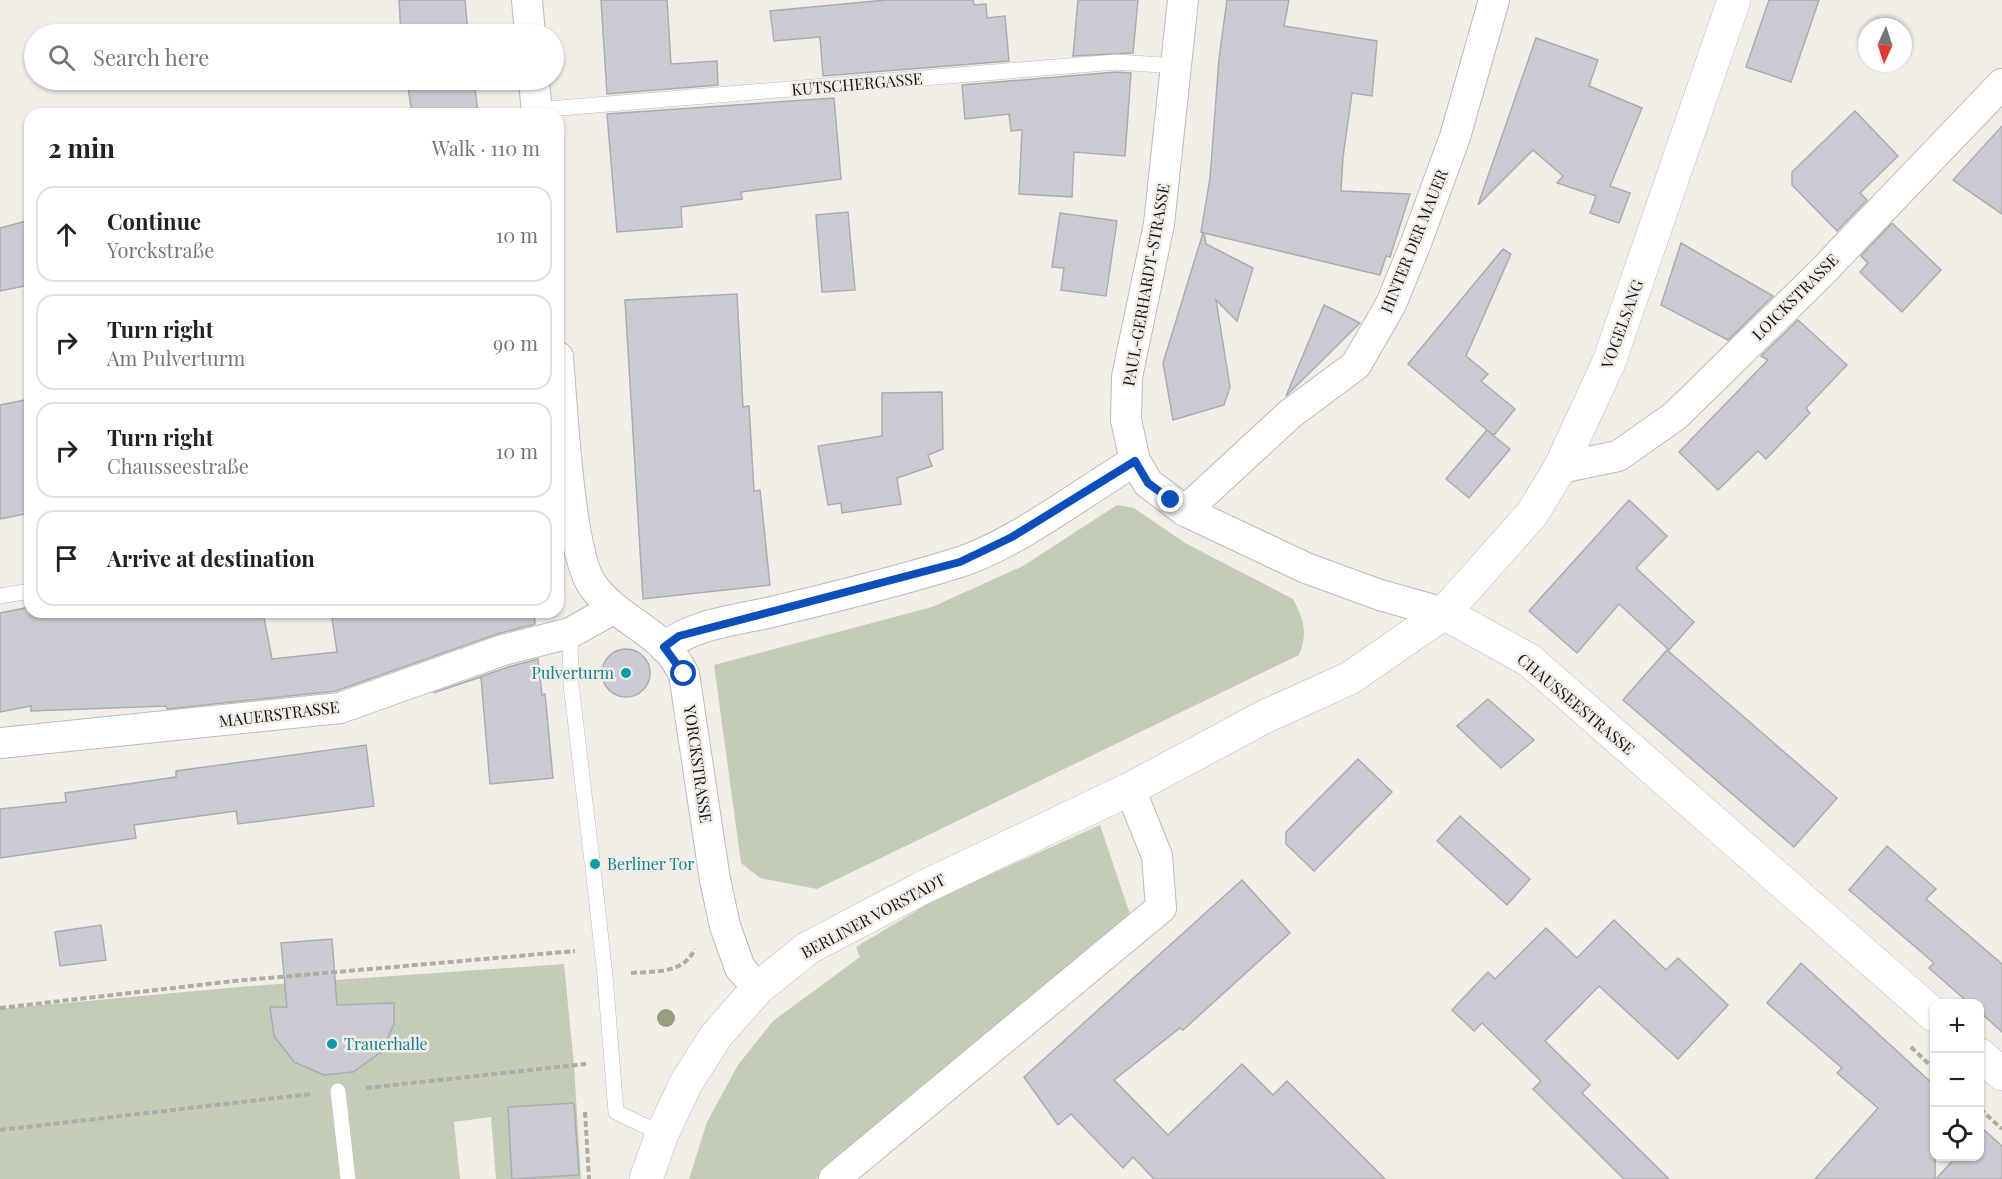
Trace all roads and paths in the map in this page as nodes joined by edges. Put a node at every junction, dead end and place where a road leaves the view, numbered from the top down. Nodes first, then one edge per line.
1 (526, 0) edge
2 (1183, 0) edge
3 (1494, 0) edge
4 (1734, 0) edge
5 (529, 24) edge
6 (1177, 66) junction
7 (2002, 84) edge
8 (535, 90) edge
9 (537, 108) edge
10 (564, 110) edge
11 (1135, 461) junction
12 (1560, 468) junction
13 (564, 493) edge
14 (1185, 511) junction
15 (24, 592) edge
16 (0, 596) edge
17 (613, 609) junction
18 (1444, 613) junction
19 (570, 633) junction
20 (664, 647) junction
21 (0, 743) edge
22 (1130, 789) junction
23 (696, 941) dead end
24 (603, 950) junction
25 (605, 976) junction
26 (758, 988) junction
27 (0, 1008) edge
28 (1930, 1011) edge
29 (1984, 1058) edge
30 (613, 1061) junction
31 (2002, 1074) edge
32 (338, 1091) junction
33 (1984, 1113) edge
34 (2002, 1129) edge
35 (0, 1130) edge
36 (662, 1134) junction
37 (348, 1179) edge
38 (646, 1179) edge
39 (834, 1179) edge

1 - 5 street
2 - 6 street, PAUL-GERHARDT-STRASSE
3 - 14 street, HINTER DER MAUER
4 - 12 main road, VOGELSANG
6 - 10 lane, KUTSCHERGASSE
6 - 11 street, PAUL-GERHARDT-STRASSE
7 - 12 street, LOICKSTRASSE
8 - 9 street
11 - 14 street, CHAUSSEESTRASSE
11 - 20 street
12 - 18 main road, VOGELSANG
13 - 17 street, YORCKSTRASSE
14 - 18 street, CHAUSSEESTRASSE
15 - 16 lane
17 - 19 street, MAUERSTRASSE
17 - 20 street, YORCKSTRASSE
18 - 22 main road, BERLINER VORSTADT
18 - 28 main road, CHAUSSEESTRASSE
19 - 21 street, MAUERSTRASSE
19 - 24 lane
20 - 26 street, YORCKSTRASSE
22 - 26 main road, BERLINER VORSTADT
22 - 39 street
23 - 25 path
24 - 25 lane
24 - 27 path
25 - 30 lane
26 - 36 main road, BERLINER VORSTADT
29 - 31 main road
30 - 32 path
30 - 36 lane
32 - 35 path
32 - 37 lane
33 - 34 path
36 - 38 main road, BERLINER VORSTADT

